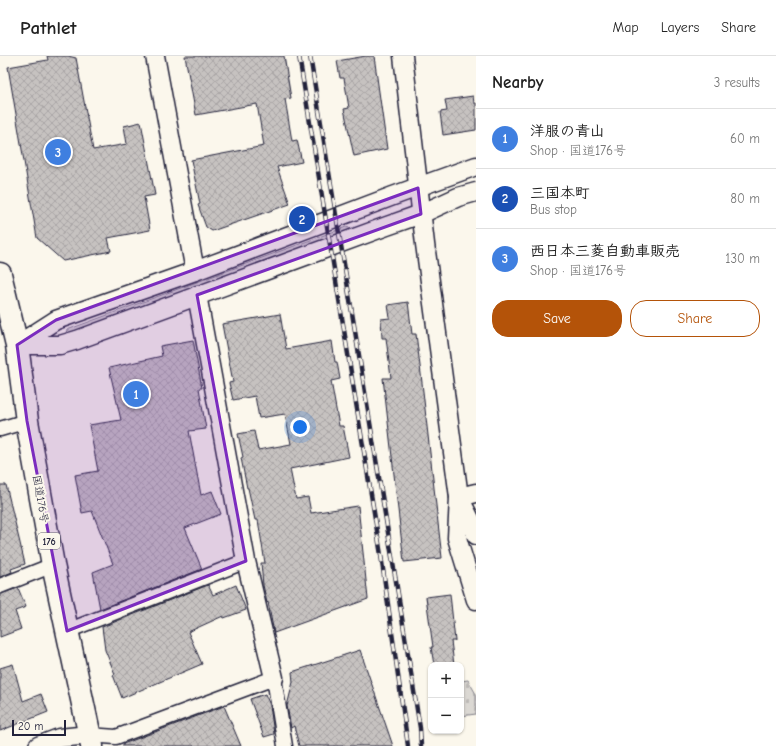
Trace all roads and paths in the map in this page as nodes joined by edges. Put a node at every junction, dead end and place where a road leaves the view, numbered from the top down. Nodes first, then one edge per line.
1 (154, 56) edge
2 (403, 56) edge
3 (476, 166) edge
4 (418, 188) junction
5 (476, 192) edge
6 (421, 214) junction
7 (194, 272) junction
8 (0, 274) edge
9 (197, 295) junction
10 (17, 345) junction
11 (27, 421) junction
12 (0, 429) edge
13 (468, 495) edge
14 (476, 536) edge
15 (246, 562) junction
16 (53, 565) junction
17 (0, 586) edge
18 (476, 600) edge
19 (67, 631) junction
20 (274, 678) junction
21 (85, 742) edge
22 (38, 746) edge
23 (285, 746) edge

1 - 7 street
2 - 4 street
3 - 4 street
4 - 6 street
4 - 7 street
5 - 6 street
6 - 9 street
6 - 13 street
7 - 10 street
8 - 10 highway, 国道176号 / 176
9 - 10 street
9 - 15 street
10 - 11 highway, 国道176号 / 176
11 - 12 street
11 - 16 highway, 国道176号 / 176
13 - 14 street
13 - 18 street
15 - 19 street
15 - 20 street
16 - 17 street
16 - 19 highway, 国道176号 / 176
19 - 21 highway, 国道176号 / 176
20 - 21 street
20 - 23 street
21 - 22 street

